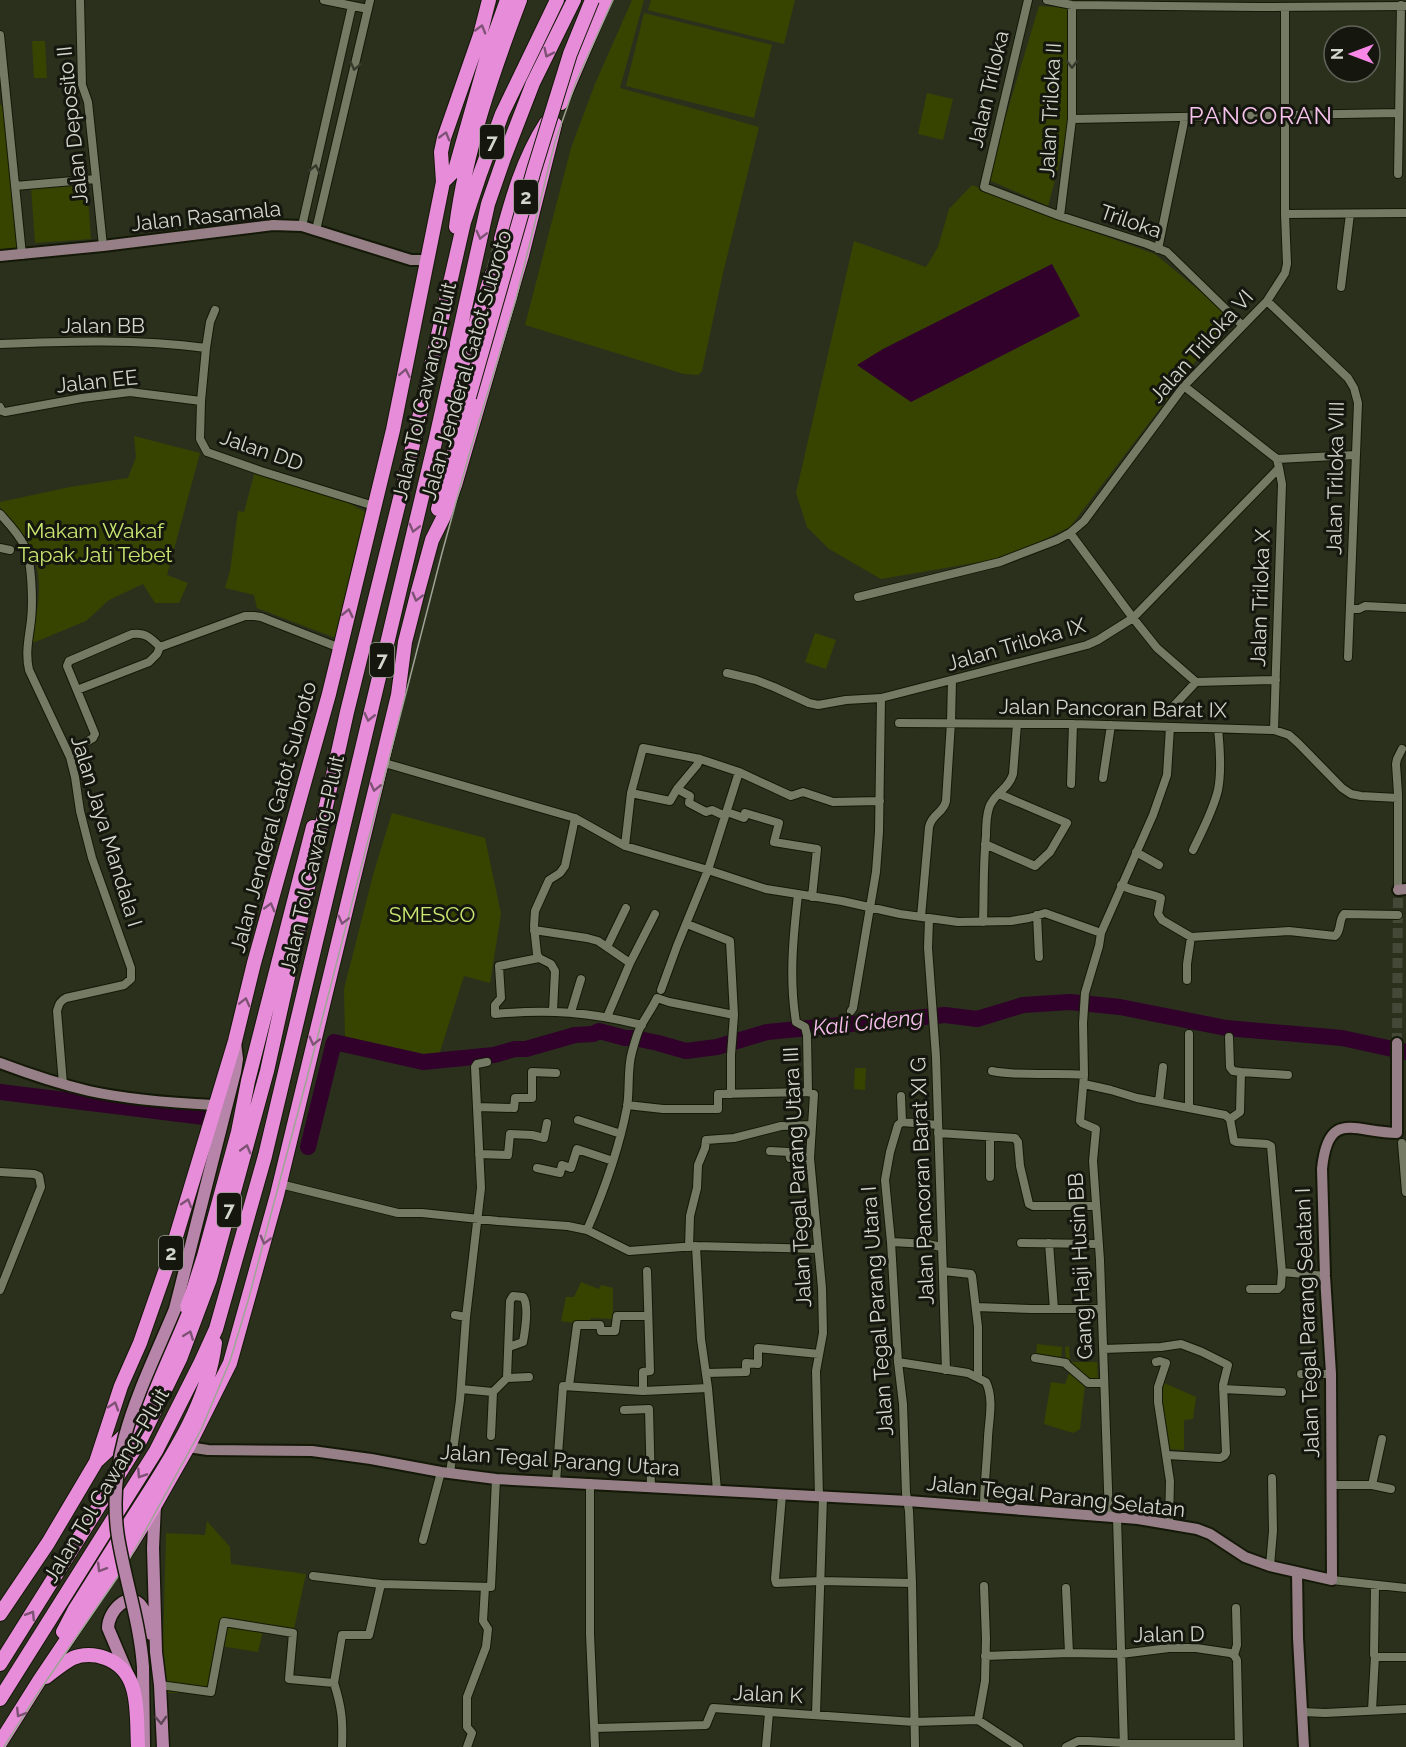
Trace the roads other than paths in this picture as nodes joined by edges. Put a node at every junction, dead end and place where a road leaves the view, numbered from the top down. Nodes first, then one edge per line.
1 (80, 0) edge
2 (324, 0) edge
3 (370, 0) edge
4 (489, 0) edge
5 (507, 0) edge
6 (520, 0) edge
7 (557, 0) edge
8 (574, 0) edge
9 (592, 0) edge
10 (605, 0) edge
11 (1028, 0) edge
12 (1047, 0) edge
13 (1072, 5) junction
14 (1403, 5) edge
15 (352, 6) junction
16 (1285, 7) junction
17 (368, 9) junction
18 (0, 35) edge
19 (0, 40) edge
20 (563, 95) junction
21 (3, 100) edge
22 (1399, 113) junction
23 (1286, 115) junction
24 (1185, 117) junction
25 (1072, 119) junction
26 (1398, 174) dead end
27 (96, 179) junction
28 (443, 182) junction
29 (15, 186) junction
30 (984, 187) joint
31 (1406, 213) edge
32 (1285, 214) junction
33 (1350, 214) junction
34 (1060, 216) junction
35 (302, 226) junction
36 (316, 230) junction
37 (501, 239) tunnel mouth
38 (103, 246) junction
39 (1158, 249) junction
40 (22, 255) junction
41 (0, 256) edge
42 (426, 266) junction
43 (492, 274) tunnel mouth
44 (1341, 287) dead end
45 (448, 292) junction
46 (1267, 301) junction
47 (215, 310) dead end
48 (1242, 325) junction
49 (0, 344) edge
50 (206, 348) junction
51 (1184, 386) junction
52 (201, 401) junction
53 (0, 407) edge
54 (436, 438) junction
55 (1355, 455) junction
56 (1277, 459) junction
57 (1280, 468) junction
58 (374, 506) junction
59 (0, 514) edge
60 (1070, 533) junction
61 (432, 540) junction
62 (0, 548) edge
63 (10, 550) dead end
64 (858, 597) dead end
65 (1406, 608) edge
66 (1350, 609) junction
67 (1133, 618) junction
68 (160, 647) junction
69 (339, 648) junction
70 (1348, 657) dead end
71 (727, 673) dead end
72 (952, 680) junction
73 (1276, 680) junction
74 (1196, 682) junction
75 (77, 690) junction
76 (881, 698) junction
77 (347, 712) junction
78 (1168, 712) dead end
79 (951, 722) junction
80 (899, 723) dead end
81 (1017, 724) junction
82 (1073, 724) junction
83 (1111, 725) junction
84 (1170, 726) junction
85 (1218, 729) junction
86 (1274, 730) junction
87 (87, 741) dead end
88 (1402, 749) dead end
89 (700, 759) junction
90 (381, 762) junction
91 (739, 772) junction
92 (1103, 778) dead end
93 (1071, 784) dead end
94 (677, 789) junction
95 (631, 793) junction
96 (999, 794) junction
97 (1398, 798) junction
98 (880, 801) junction
99 (726, 814) junction
100 (575, 818) junction
101 (1402, 839) edge
102 (985, 844) junction
103 (625, 846) junction
104 (1193, 850) dead end
105 (1136, 852) junction
106 (1159, 865) dead end
107 (708, 870) junction
108 (1121, 885) junction
109 (1402, 890) tunnel mouth
110 (798, 895) junction
111 (812, 897) junction
112 (626, 908) dead end
113 (871, 908) junction
114 (655, 914) dead end
115 (1037, 915) junction
116 (1398, 915) dead end
117 (925, 918) junction
118 (983, 922) junction
119 (687, 924) junction
120 (534, 930) junction
121 (1101, 933) junction
122 (1191, 937) junction
123 (607, 947) junction
124 (1039, 957) dead end
125 (539, 958) junction
126 (630, 963) junction
127 (581, 979) dead end
128 (1187, 980) dead end
129 (661, 990) dead end
130 (553, 1011) junction
131 (851, 1011) dead end
132 (571, 1012) junction
133 (734, 1015) junction
134 (607, 1017) junction
135 (641, 1027) junction
136 (1189, 1034) dead end
137 (1229, 1037) dead end
138 (235, 1041) junction
139 (1397, 1043) tunnel mouth
140 (488, 1062) dead end
141 (0, 1063) edge
142 (1163, 1067) dead end
143 (992, 1071) dead end
144 (1241, 1072) junction
145 (556, 1073) dead end
146 (1288, 1074) dead end
147 (1084, 1075) junction
148 (248, 1081) junction
149 (63, 1084) junction
150 (1084, 1084) junction
151 (808, 1092) junction
152 (731, 1094) junction
153 (901, 1096) dead end
154 (1159, 1102) junction
155 (214, 1105) junction
156 (627, 1105) junction
157 (477, 1107) junction
158 (1189, 1108) junction
159 (1230, 1119) junction
160 (578, 1120) dead end
161 (902, 1122) junction
162 (547, 1123) dead end
163 (812, 1125) junction
164 (938, 1129) junction
165 (621, 1134) junction
166 (990, 1137) junction
167 (1401, 1140) edge
168 (770, 1152) dead end
169 (479, 1154) junction
170 (810, 1158) junction
171 (613, 1161) junction
172 (537, 1168) dead end
173 (0, 1172) edge
174 (990, 1177) dead end
175 (280, 1184) junction
176 (1406, 1192) edge
177 (1096, 1206) junction
178 (478, 1219) junction
179 (587, 1230) junction
180 (891, 1242) junction
181 (1021, 1243) dead end
182 (1049, 1243) junction
183 (1099, 1244) junction
184 (693, 1247) junction
185 (941, 1247) junction
186 (818, 1249) junction
187 (647, 1271) dead end
188 (943, 1271) junction
189 (1282, 1272) junction
190 (1325, 1276) junction
191 (1250, 1289) dead end
192 (0, 1290) edge
193 (176, 1306) junction
194 (976, 1307) junction
195 (1054, 1309) junction
196 (1101, 1309) junction
197 (454, 1315) dead end
198 (648, 1316) junction
199 (466, 1317) junction
200 (216, 1329) junction
201 (509, 1347) junction
202 (1103, 1349) junction
203 (819, 1354) junction
204 (1035, 1358) dead end
205 (898, 1362) junction
206 (1156, 1362) dead end
207 (946, 1370) junction
208 (706, 1373) junction
209 (1300, 1374) dead end
210 (1331, 1374) junction
211 (529, 1377) dead end
212 (978, 1377) junction
213 (507, 1378) junction
214 (1104, 1383) junction
215 (569, 1386) junction
216 (708, 1388) junction
217 (461, 1389) junction
218 (1224, 1389) junction
219 (643, 1391) junction
220 (493, 1392) junction
221 (1282, 1392) dead end
222 (624, 1410) dead end
223 (491, 1436) dead end
224 (1382, 1439) dead end
225 (188, 1447) junction
226 (1167, 1455) junction
227 (96, 1462) junction
228 (446, 1472) junction
229 (1272, 1478) dead end
230 (496, 1479) junction
231 (556, 1482) junction
232 (590, 1483) junction
233 (1332, 1485) junction
234 (1372, 1485) junction
235 (651, 1487) junction
236 (1391, 1489) dead end
237 (717, 1490) junction
238 (782, 1494) junction
239 (821, 1497) junction
240 (908, 1501) junction
241 (155, 1505) junction
242 (984, 1507) junction
243 (1113, 1518) junction
244 (1169, 1523) junction
245 (423, 1540) dead end
246 (1270, 1566) junction
247 (1297, 1572) junction
248 (313, 1576) dead end
249 (1332, 1580) junction
250 (820, 1581) junction
251 (912, 1583) junction
252 (381, 1584) junction
253 (984, 1586) dead end
254 (1375, 1586) junction
255 (485, 1587) junction
256 (1066, 1588) dead end
257 (1406, 1588) edge
258 (1236, 1608) dead end
259 (0, 1614) edge
260 (156, 1652) junction
261 (1070, 1653) junction
262 (1121, 1654) junction
263 (1234, 1655) junction
264 (986, 1656) junction
265 (1375, 1656) junction
266 (1406, 1657) edge
267 (0, 1664) edge
268 (43, 1676) junction
269 (129, 1676) junction
270 (334, 1683) junction
271 (160, 1685) junction
272 (0, 1699) edge
273 (1406, 1709) edge
274 (1372, 1710) junction
275 (1302, 1712) junction
276 (769, 1713) junction
277 (816, 1714) junction
278 (978, 1720) junction
279 (914, 1722) junction
280 (595, 1728) junction
281 (0, 1743) edge
282 (1124, 1744) edge
283 (1238, 1745) edge
284 (138, 1747) edge
285 (144, 1747) edge
286 (163, 1747) edge
287 (342, 1747) edge
288 (467, 1747) edge
289 (595, 1747) edge
290 (766, 1747) edge
291 (915, 1747) edge
292 (1019, 1747) edge
293 (1066, 1747) edge
294 (1304, 1747) edge

1 - 27 street, Jalan Deposito II
2 - 15 street
3 - 17 street
28 -> 4 highway, Jalan Jenderal Gatot Subroto / 2
5 - 28 highway, Jalan Jenderal Gatot Subroto / 2
6 - 45 highway
7 - 45 highway, Jalan Tol Cawang–Pluit / 7
8 -> 54 highway, Jalan Tol Cawang–Pluit / 7
9 - 61 highway, 2, bridge
10 - 20 highway, Jalan Jenderal Gatot Subroto / 2
11 - 30 street, Jalan Triloka
12 - 13 street
13 - 16 street
13 -> 25 street, Jalan Triloka II
14 - 16 street
14 - 22 street
15 - 17 street
35 -> 15 street
16 - 23 street, Jalan Triloka VI
17 -> 36 street
18 - 19 street
19 - 21 street
20 - 37 highway
20 - 61 highway, Jalan Jenderal Gatot Subroto / 2
21 - 29 street
22 - 23 street
22 - 26 street
23 - 24 street
23 - 32 street, Jalan Triloka VI
24 - 25 street
24 - 39 street
25 - 34 street, Jalan Triloka II
27 - 29 street
27 - 38 street, Jalan Deposito II
28 - 42 highway, Jalan Jenderal Gatot Subroto / 2
29 - 40 street
30 - 34 street, Triloka
31 - 33 street
32 - 33 street
32 - 46 street, Jalan Triloka VI
33 - 44 street
34 - 39 street, Triloka
35 - 36 street, Jalan Rasamala
35 - 38 street, Jalan Rasamala
36 - 42 street, Jalan Rasamala
38 - 40 street, Jalan Rasamala
39 - 48 street, Triloka
40 - 41 street, Jalan Rasamala
58 -> 42 highway, Jalan Jenderal Gatot Subroto / 2
43 - 54 highway
45 - 77 highway, Jalan Tol Cawang–Pluit / 7
46 - 48 street, Jalan Triloka VI
46 - 55 street, Jalan Triloka VIII
47 - 50 street, Jalan DD
48 - 51 street, Jalan Triloka VI
49 - 50 street, Jalan BB
50 - 52 street, Jalan DD
51 - 56 street
51 - 60 street, Jalan Triloka VI
52 - 53 street, Jalan EE
52 - 58 street, Jalan DD
54 -> 200 highway, Jalan Tol Cawang–Pluit / 7
55 - 56 street
55 - 66 street, Jalan Triloka VIII
56 - 57 street
57 - 67 street, Jalan Triloka IX
57 - 73 street, Jalan Triloka X
69 -> 58 highway, Jalan Jenderal Gatot Subroto / 2
59 - 149 street, Jalan Jaya Mandala I
60 - 64 street, Jalan Triloka VI
60 - 67 street
61 -> 90 highway, Jalan Jenderal Gatot Subroto / 2
62 - 63 street
65 - 66 street
66 - 70 street, Jalan Triloka VIII
67 - 72 street, Jalan Triloka IX
67 - 74 street
68 - 69 street
68 - 75 street
68 - 75 street
138 -> 69 highway, Jalan Jenderal Gatot Subroto / 2
71 - 76 street, Jalan Triloka IX
72 - 76 street, Jalan Triloka IX
72 - 79 street, Jalan Pancoran Barat XI G
73 - 74 street
73 - 86 street, Jalan Triloka X
74 - 78 street
75 - 87 street
76 - 98 street
77 - 148 highway
267 -> 77 highway, Jalan Tol Cawang–Pluit / 7
79 - 80 street, Jalan Pancoran Barat IX
79 - 81 street, Jalan Pancoran Barat IX
79 - 117 street, Jalan Pancoran Barat XI G
81 - 82 street, Jalan Pancoran Barat IX
81 - 96 street
82 - 83 street, Jalan Pancoran Barat IX
82 - 93 street
83 - 84 street, Jalan Pancoran Barat IX
83 - 92 street
84 - 85 street, Jalan Pancoran Barat IX
84 - 105 street, Gang Haji Husin BB
85 - 86 street, Jalan Pancoran Barat IX
85 - 104 street
86 - 97 street
88 - 97 street
89 - 91 street
89 - 94 street
89 - 95 street
90 - 100 street
90 -> 175 highway, Jalan Jenderal Gatot Subroto / 2
91 - 98 street
91 - 99 street
94 - 95 street
94 - 99 street
95 - 103 street
96 - 102 street
96 - 102 street
97 - 101 street
98 - 113 street
99 - 107 street
99 - 111 street
100 - 103 street
100 - 120 street
101 - 109 street
102 - 118 street
103 - 107 street
105 - 106 street
105 - 108 street, Gang Haji Husin BB
107 - 110 street
107 - 119 street
108 - 121 street, Gang Haji Husin BB
108 - 122 street
110 - 111 street
110 - 151 street, Jalan Tegal Parang Utara III
111 - 113 street
112 - 123 street
113 - 117 street
113 - 131 street
114 - 126 street
115 - 118 street
115 - 121 street
115 - 124 street
116 - 122 street
117 - 118 street
117 - 164 street, Jalan Pancoran Barat XI G
119 - 129 street
119 - 133 street
120 - 123 street
120 - 125 street
121 - 147 street, Gang Haji Husin BB
122 - 128 street
123 - 126 street
125 - 130 street
125 - 130 street
126 - 134 street
127 - 132 street
130 - 132 street
132 - 134 street
133 - 135 street
133 - 152 street
134 - 135 street
135 - 156 street
136 - 158 street
137 - 144 street
138 - 155 highway, Jalan Jenderal Gatot Subroto / 2
138 - 193 main road, Jalan Jenderal Gatot Subroto
139 - 167 street
140 - 157 street
141 - 149 street
142 - 154 street
143 - 147 street
144 - 146 street
144 - 159 street
145 - 157 street
147 - 150 street, Gang Haji Husin BB
148 - 193 highway
148 - 227 highway
149 - 155 street
150 - 154 street
150 - 177 street, Gang Haji Husin BB
151 - 152 street
151 - 163 street, Jalan Tegal Parang Utara III
152 - 156 street
153 - 161 street
154 - 158 street
227 -> 155 highway, Jalan Jenderal Gatot Subroto / 2
156 - 165 street
157 - 169 street
158 - 159 street
159 - 189 street
160 - 165 street
161 - 164 street
161 - 180 street, Jalan Tegal Parang Utara I
162 - 169 street
163 - 170 street, Jalan Tegal Parang Utara III
163 - 184 street
164 - 166 street
164 - 185 street, Jalan Pancoran Barat XI G
165 - 171 street
166 - 174 street
166 - 177 street
167 - 176 street
167 - 190 street, Jalan Tegal Parang Selatan I
168 - 170 street
169 - 178 street
170 - 186 street, Jalan Tegal Parang Utara III
171 - 172 street
171 - 179 street
173 - 192 street
175 - 178 street
175 -> 225 highway, Jalan Jenderal Gatot Subroto / 2
177 - 183 street, Gang Haji Husin BB
178 - 179 street
178 - 199 street
179 - 184 street
180 - 185 street
180 - 205 street, Jalan Tegal Parang Utara I
181 - 182 street
182 - 183 street
182 - 195 street
183 - 196 street, Gang Haji Husin BB
184 - 186 street
184 - 208 street
185 - 188 street, Jalan Pancoran Barat XI G
186 - 203 street, Jalan Tegal Parang Utara III
187 - 198 street
188 - 194 street
188 - 207 street, Jalan Pancoran Barat XI G
189 - 190 street
189 - 191 street
190 - 210 street, Jalan Tegal Parang Selatan I
193 - 285 main road, Jalan Jenderal Gatot Subroto, bridge
194 - 195 street
194 - 212 street
195 - 196 street
196 - 202 street, Gang Haji Husin BB
197 - 199 street
198 - 215 street
198 - 219 street
199 - 217 street
200 -> 268 highway
200 -> 272 highway, Jalan Tol Cawang–Pluit / 7
201 - 201 street
201 - 213 street
202 - 214 street, Gang Haji Husin BB
202 - 218 street
203 - 208 street
203 - 239 street, Jalan Tegal Parang Utara III
204 - 214 street
205 - 207 street
205 - 240 street, Jalan Tegal Parang Utara I
206 - 226 street
207 - 212 street
208 - 216 street
209 - 210 street
210 - 233 street, Jalan Tegal Parang Selatan I
211 - 213 street
212 - 242 street
213 - 220 street
214 - 243 street, Gang Haji Husin BB
215 - 219 street
215 - 231 street
216 - 219 street
216 - 237 street
217 - 220 street
217 - 228 street
218 - 221 street
218 - 226 street
220 - 223 street
222 - 235 street
224 - 234 street
225 - 228 street, Jalan Tegal Parang Utara
225 - 241 highway, Jalan Jenderal Gatot Subroto / 2
226 - 244 street
227 - 259 highway, Jalan Jenderal Gatot Subroto / 2
228 - 230 street, Jalan Tegal Parang Utara
228 - 245 street
229 - 246 street
230 - 231 street, Jalan Tegal Parang Utara
230 - 255 street
231 - 232 street, Jalan Tegal Parang Utara
232 - 235 street, Jalan Tegal Parang Utara
232 - 280 street
233 - 234 street
233 - 249 street, Jalan Tegal Parang Selatan I
234 - 236 street
235 - 237 street, Jalan Tegal Parang Utara
237 - 238 street, Jalan Tegal Parang Utara
238 - 239 street, Jalan Tegal Parang Utara
238 - 250 street
239 - 240 street, Jalan Tegal Parang Utara
239 - 250 street
240 - 242 street, Jalan Tegal Parang Selatan
240 - 251 street, Jalan Tegal Parang Utara I
241 - 260 main road
241 - 268 highway, Jalan Jenderal Gatot Subroto / 2
242 - 243 street, Jalan Tegal Parang Selatan
243 - 244 street, Jalan Tegal Parang Selatan
243 - 262 street, Gang Haji Husin BB
244 - 246 street, Jalan Tegal Parang Selatan
246 - 247 street, Jalan Tegal Parang Selatan
247 - 249 street, Jalan Tegal Parang Selatan
247 - 275 street
248 - 252 street
249 - 254 street, Jalan Tegal Parang Selatan
250 - 251 street
250 - 277 street
251 - 279 street, Jalan Tegal Parang Utara I
252 - 255 street
252 - 270 street
253 - 264 street
254 - 257 street, Jalan Tegal Parang Selatan
254 - 265 street
255 - 288 street
256 - 261 street
258 - 263 street
260 - 269 main road
260 - 271 main road
261 - 262 street, Jalan D
261 - 264 street, Jalan D
262 - 263 street, Jalan D
262 - 282 street, Gang Haji Husin BB
263 - 283 street, Jalan D
264 - 278 street
265 - 266 street
265 - 274 street
268 - 269 highway
268 -> 281 highway, Jalan Jenderal Gatot Subroto / 2
269 - 284 highway
270 - 271 street
270 - 287 street
271 -> 286 main road
273 - 274 street
274 - 275 street
275 - 294 street
276 - 277 street, Jalan K
276 - 280 street, Jalan K
276 - 290 street
277 - 279 street, Jalan K
278 - 279 street, Jalan K
278 - 292 street
279 - 291 street, Jalan Tegal Parang Utara I
280 - 289 street
282 - 283 street
282 - 293 street

